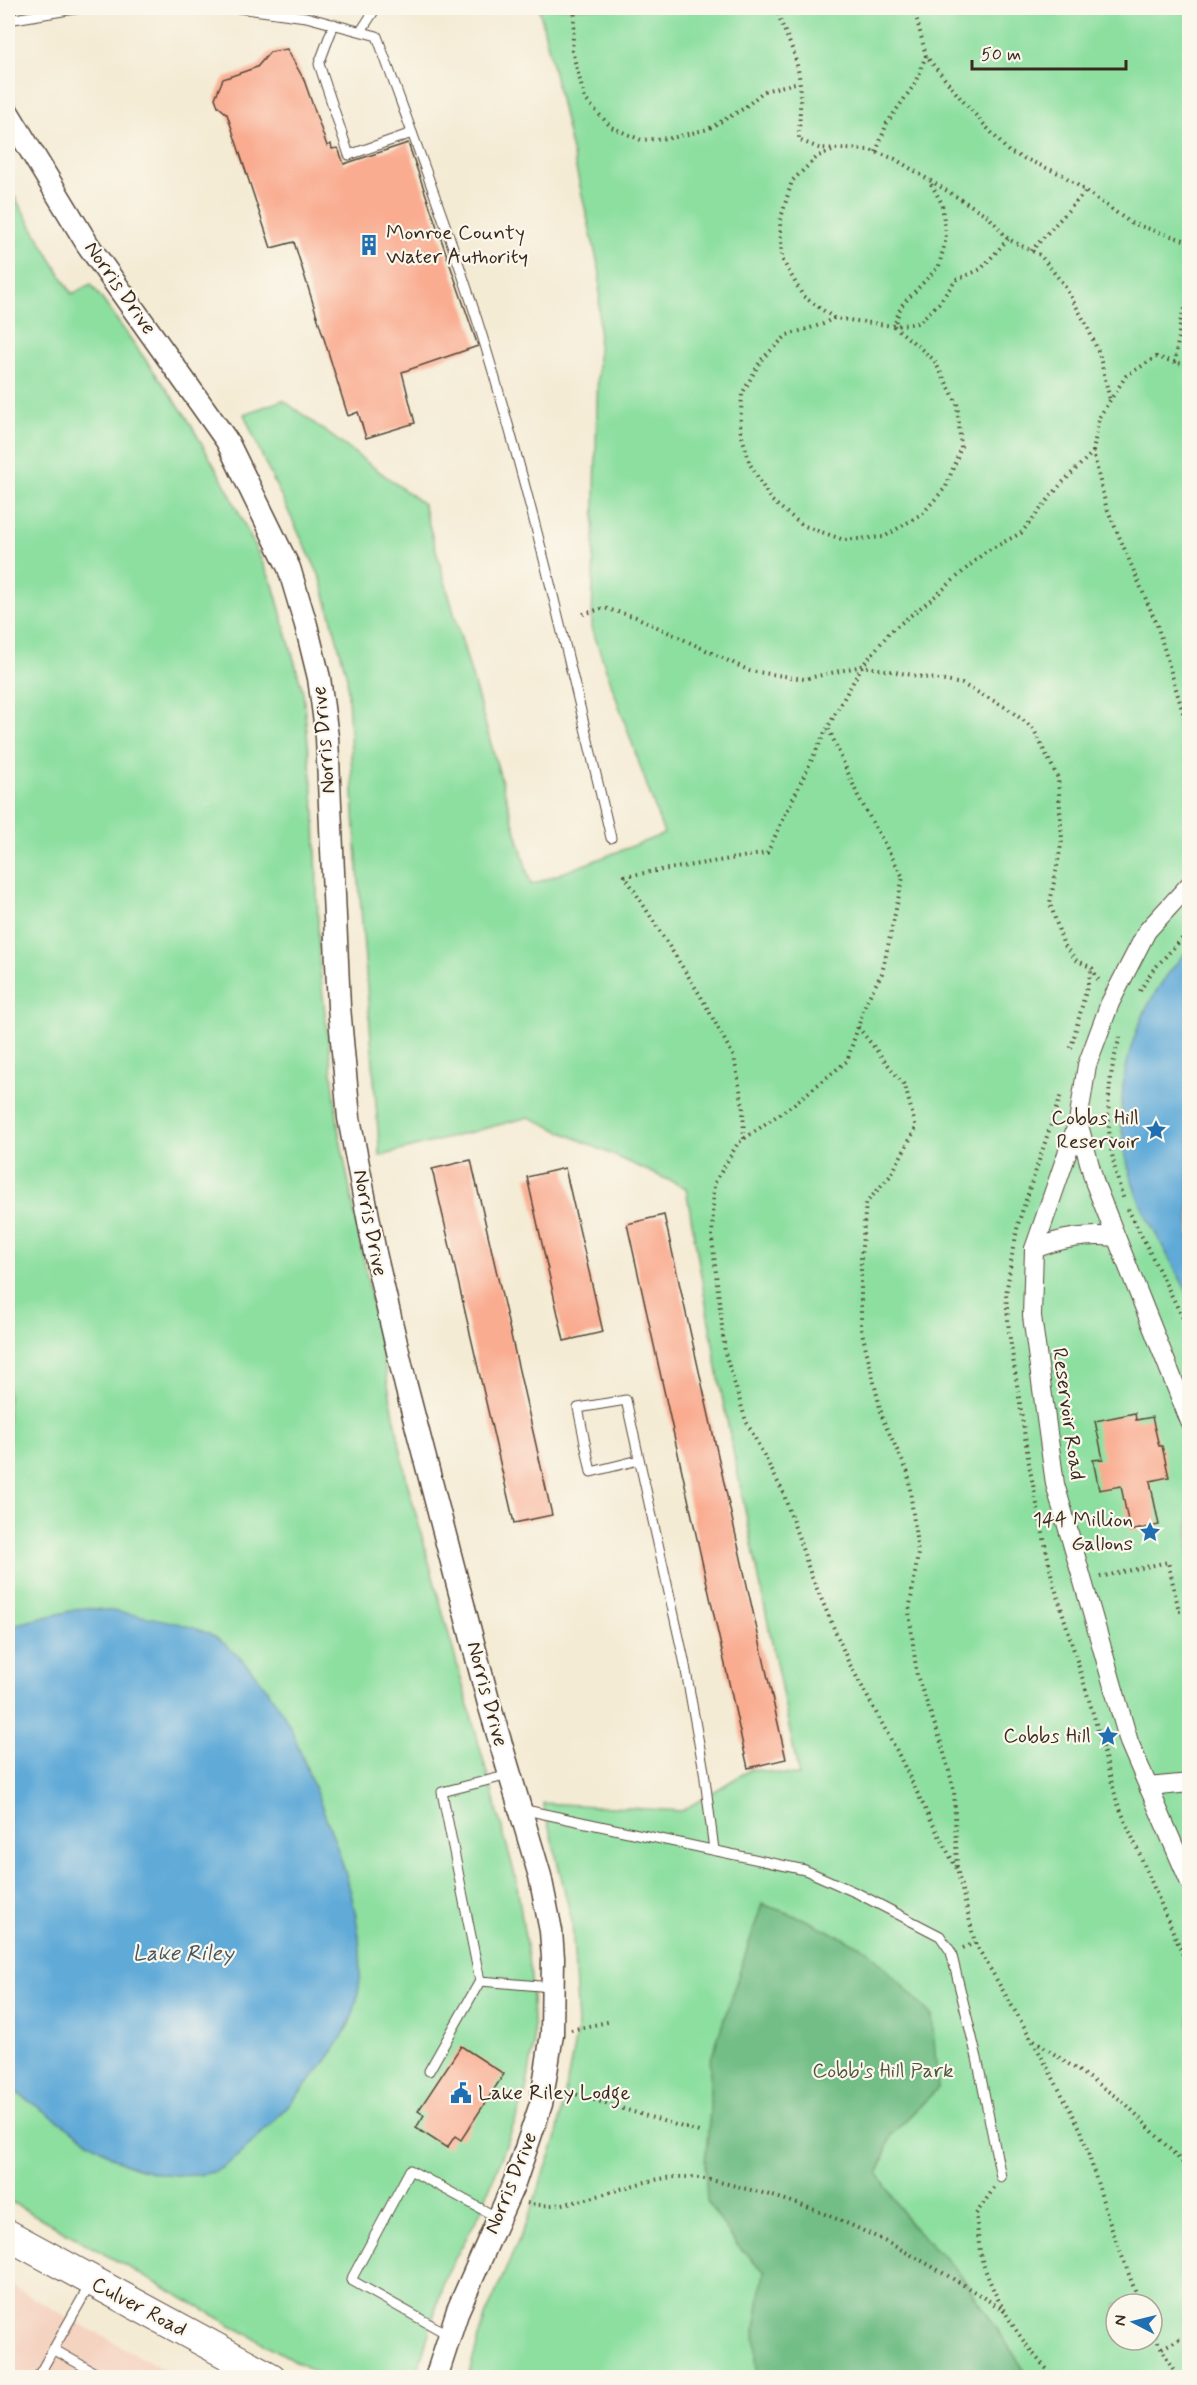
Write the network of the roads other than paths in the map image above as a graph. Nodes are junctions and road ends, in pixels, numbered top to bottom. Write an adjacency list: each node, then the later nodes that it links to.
1 (81, 8): 4 (lane)
2 (238, 8): 5 (lane)
3 (376, 8): 6 (lane)
4 (8, 20)
5 (334, 24): 6 (lane); 8 (lane)
6 (361, 32): 8 (lane)
7 (8, 113): 16 (street, Norris Drive)
8 (412, 133): 9 (lane)
9 (611, 838)
10 (1190, 884): 11 (street, Reservoir Road)
11 (1078, 1122): 12 (street, Reservoir Road); 13 (street, Reservoir Road)
12 (1115, 1237): 13 (street); 14 (street, Reservoir Road)
13 (1034, 1249): 18 (street, Reservoir Road)
14 (1190, 1422)
15 (639, 1460): 15 (lane); 20 (lane)
16 (510, 1775): 19 (street, Norris Drive); 22 (lane)
17 (1190, 1783): 18 (street)
18 (1148, 1787): 21 (street, Reservoir Road)
19 (520, 1809): 20 (lane); 23 (street, Norris Drive)
20 (714, 1850): 25 (lane)
21 (1190, 1883)
22 (480, 1981): 23 (lane); 24 (lane)
23 (554, 1987): 26 (street, Norris Drive)
24 (429, 2071)
25 (1001, 2177)
26 (498, 2218): 29 (street, Norris Drive); 29 (lane)
27 (8, 2235): 28 (main road, Culver Road)
28 (92, 2282): 30 (lane); 33 (main road, Culver Road)
29 (449, 2335): 34 (street, Norris Drive)
30 (53, 2349): 31 (lane); 32 (lane)
31 (37, 2378)
32 (104, 2378)
33 (271, 2378)
34 (436, 2378)

